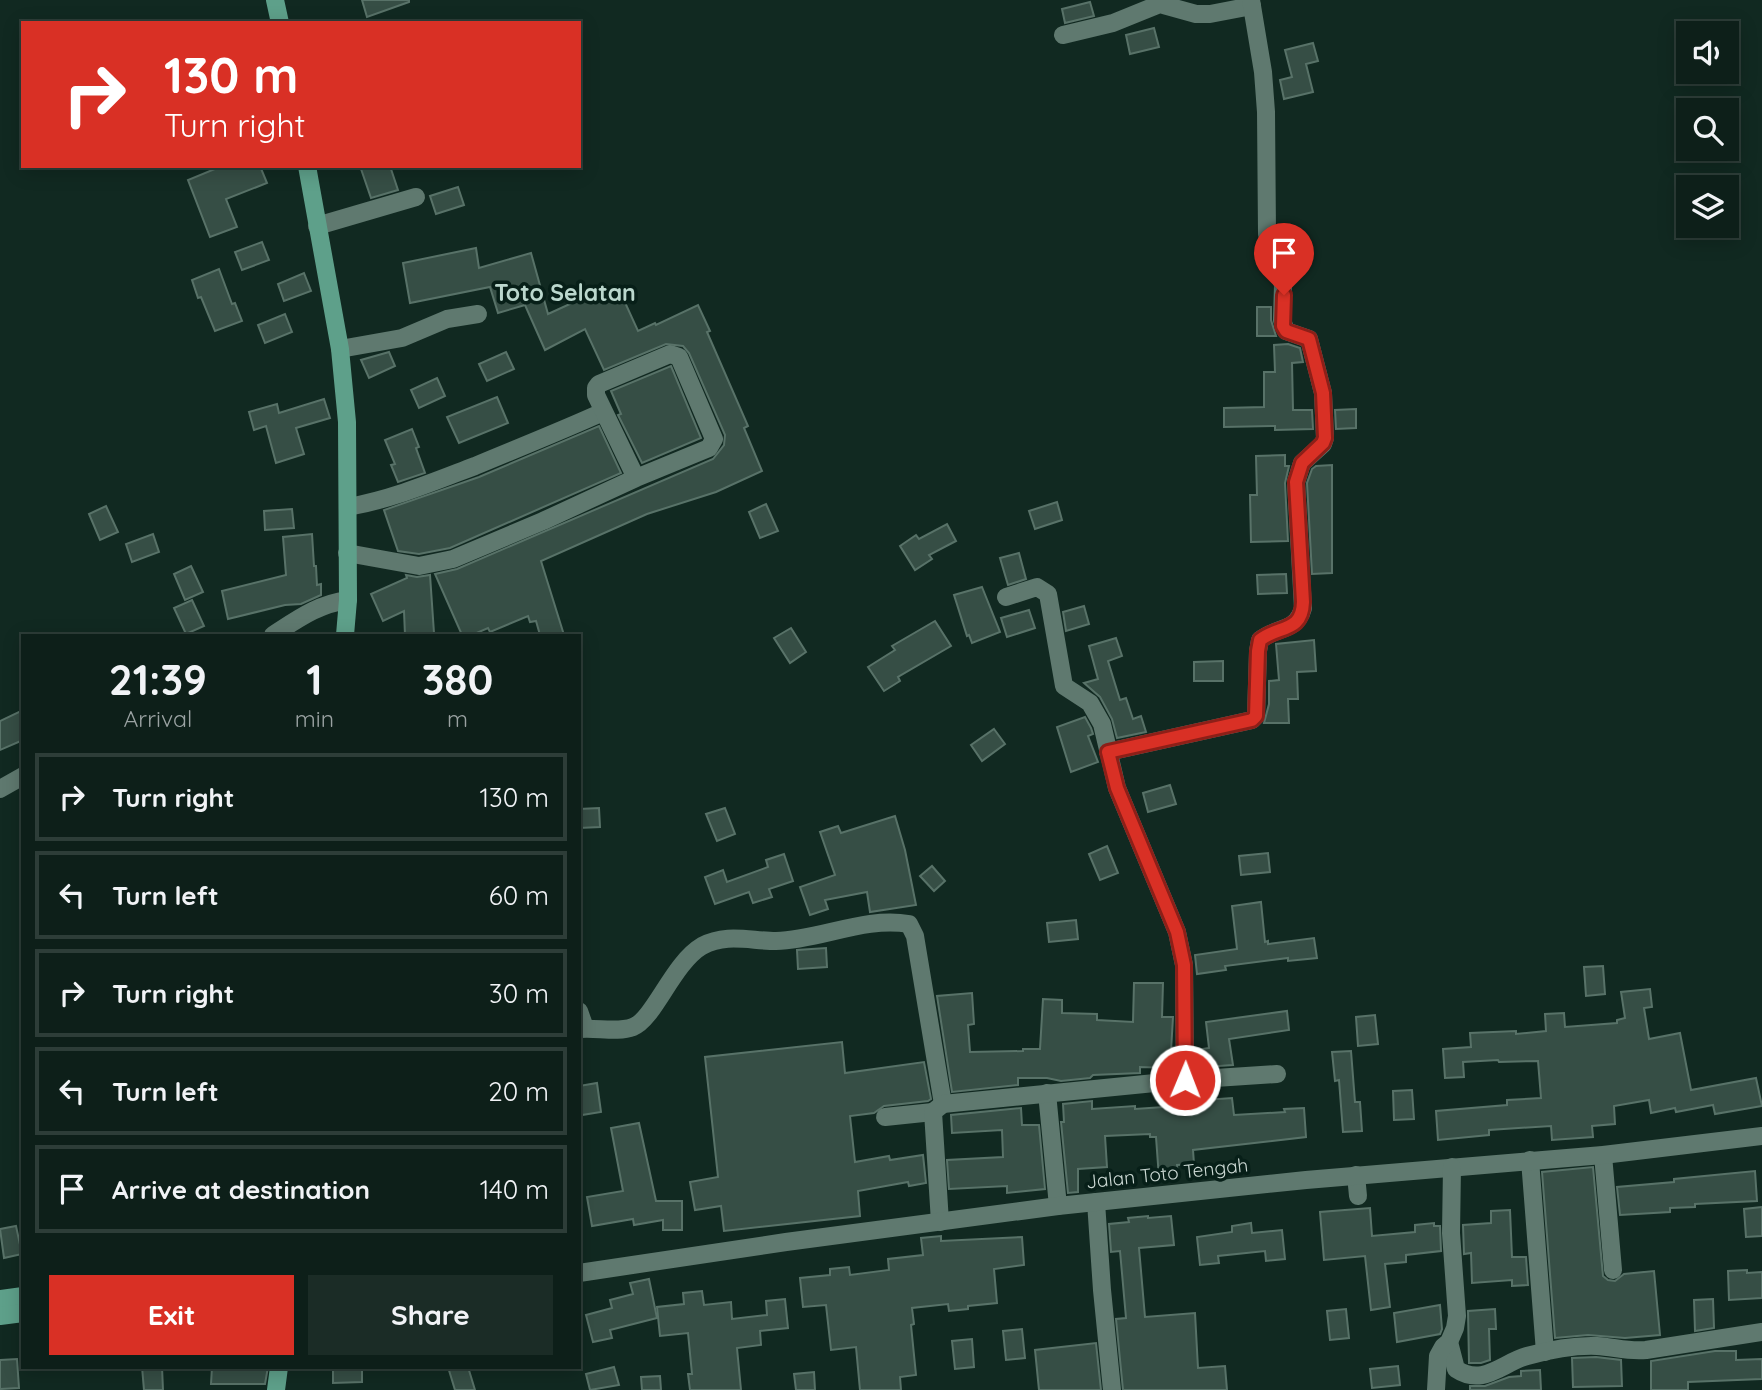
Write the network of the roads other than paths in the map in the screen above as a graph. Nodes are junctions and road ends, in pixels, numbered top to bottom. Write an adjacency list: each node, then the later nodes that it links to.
1 (275, 0): 3 (main road)
2 (1251, 3): 4 (street); 18 (street)
3 (280, 21)
4 (1063, 36)
5 (307, 168): 7 (main road)
6 (416, 197): 7 (street)
7 (317, 226): 9 (main road)
8 (478, 314): 9 (street)
9 (340, 349): 12 (main road)
10 (604, 412): 11 (street); 11 (street); 12 (street)
11 (636, 478): 13 (street)
12 (348, 507): 13 (main road)
13 (347, 553): 15 (main road)
14 (1006, 597): 18 (street)
15 (348, 600): 16 (street); 17 (main road)
16 (275, 634)
17 (345, 634)
18 (1108, 752): 23 (street)
19 (21, 777): 20 (street)
20 (0, 789)
21 (581, 1023): 25 (street)
22 (1277, 1074): 23 (street)
23 (1185, 1080): 24 (street)
24 (1047, 1093): 25 (street); 34 (street)
25 (938, 1108): 26 (street); 35 (street)
26 (885, 1117)
27 (1762, 1136): 28 (street, Jalan Toto Tengah)
28 (1603, 1155): 29 (street, Jalan Toto Tengah); 36 (street)
29 (1530, 1160): 30 (street, Jalan Toto Tengah); 43 (street)
30 (1452, 1167): 31 (street, Jalan Toto Tengah); 42 (street)
31 (1356, 1175): 32 (street); 33 (street, Jalan Toto Tengah)
32 (1359, 1196)
33 (1096, 1202): 34 (street, Jalan Toto Tengah); 46 (street)
34 (1058, 1206): 35 (street, Jalan Toto Tengah)
35 (940, 1222): 37 (street, Jalan Toto Tengah)
36 (1614, 1270)
37 (581, 1273)
38 (0, 1299): 39 (main road)
39 (21, 1305): 40 (main road)
40 (0, 1316)
41 (1762, 1332): 43 (street)
42 (1449, 1342): 43 (street); 47 (street)
43 (1545, 1352)
44 (279, 1369): 45 (main road)
45 (276, 1390)
46 (1112, 1390)
47 (1436, 1390)

